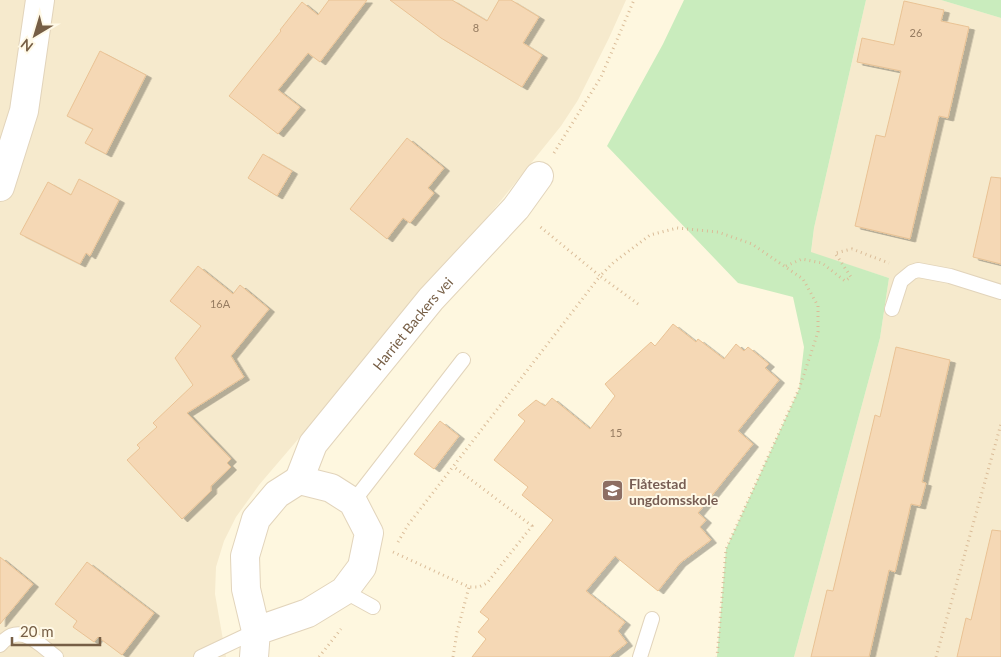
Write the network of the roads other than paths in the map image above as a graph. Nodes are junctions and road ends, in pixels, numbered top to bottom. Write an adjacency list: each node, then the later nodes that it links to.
1 (40, 0): 3 (street)
2 (539, 176): 7 (street, Harriet Backers vei)
3 (0, 188)
4 (1001, 292): 5 (lane)
5 (892, 309)
6 (463, 360): 8 (lane)
7 (299, 480): 8 (street); 10 (street)
8 (353, 502): 10 (street)
9 (652, 619): 14 (lane)
10 (255, 644): 13 (lane)
11 (0, 645): 12 (lane)
12 (56, 657)
13 (201, 657)
14 (640, 657)

